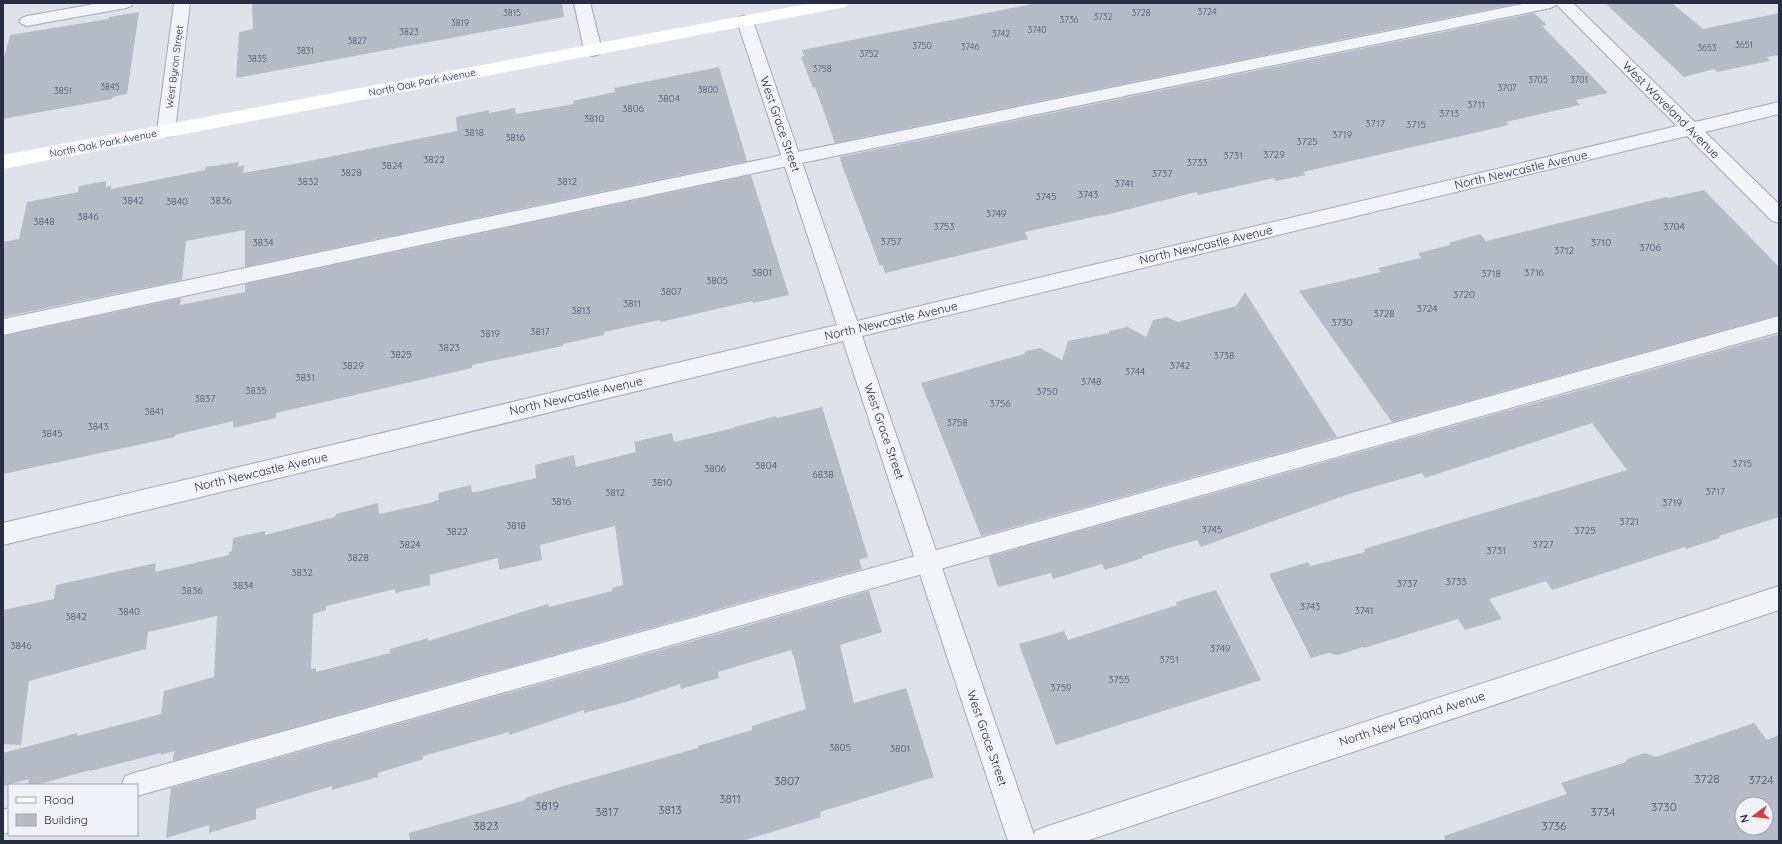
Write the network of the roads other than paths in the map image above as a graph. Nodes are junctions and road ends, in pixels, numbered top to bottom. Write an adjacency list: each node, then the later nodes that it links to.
1 (126, 3): 7 (lane)
2 (182, 3): 12 (street, West Byron Street)
3 (582, 3): 9 (street)
4 (840, 3): 8 (street, North Oak Park Avenue)
5 (1550, 3): 13 (lane)
6 (1563, 3): 11 (street, West Waveland Avenue)
7 (27, 21)
8 (745, 21): 9 (street, North Oak Park Avenue); 13 (street, West Grace Street)
9 (593, 50): 12 (street, North Oak Park Avenue)
10 (1779, 108): 11 (street, North Newcastle Avenue)
11 (1691, 129): 15 (street, West Waveland Avenue); 18 (street, North Newcastle Avenue)
12 (166, 131): 14 (street, North Oak Park Avenue)
13 (792, 159): 17 (lane); 18 (street, West Grace Street)
14 (3, 162)
15 (1779, 216)
16 (1779, 324): 20 (lane)
17 (3, 327)
18 (850, 331): 19 (street, North Newcastle Avenue); 20 (street, West Grace Street)
19 (3, 534)
20 (928, 563): 22 (lane); 23 (street, West Grace Street)
21 (1779, 598): 24 (street, North New England Avenue)
22 (138, 784)
23 (1022, 841)
24 (1046, 841)

